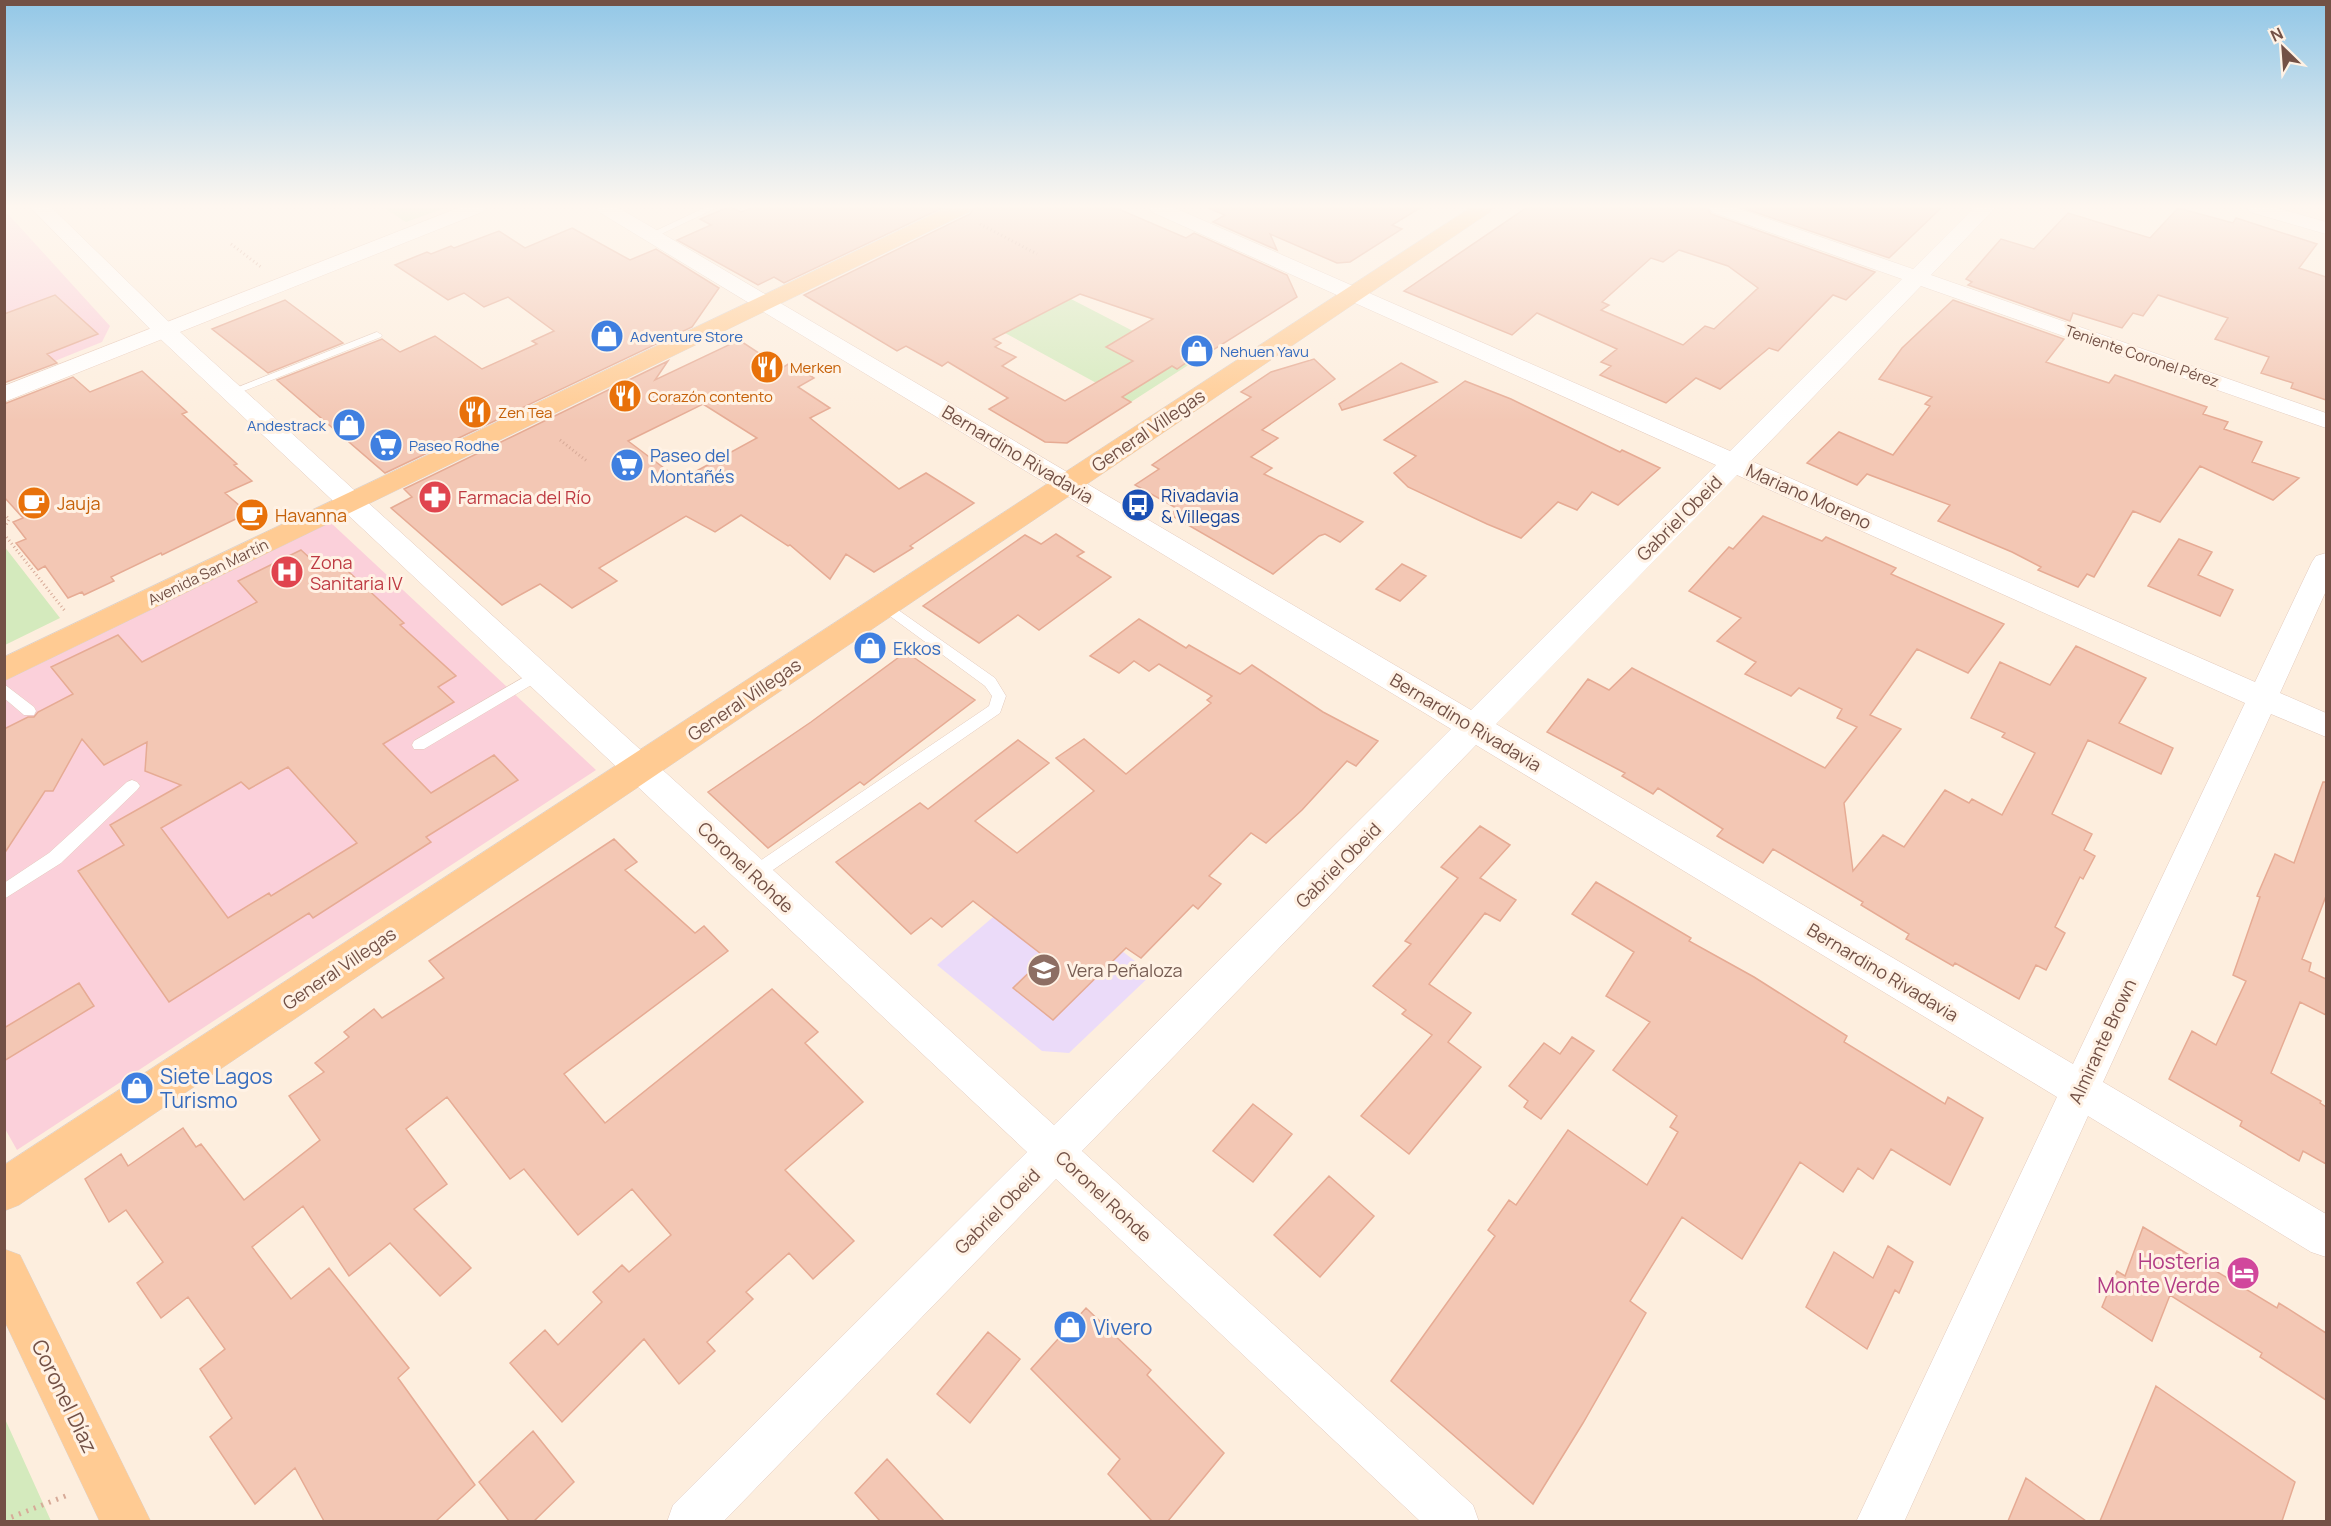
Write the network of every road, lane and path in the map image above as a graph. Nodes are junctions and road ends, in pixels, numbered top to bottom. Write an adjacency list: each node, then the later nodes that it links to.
1 (113, 279): 13 (street, Coronel Rohde)
2 (277, 279): 10 (path)
3 (295, 279): 10 (main road)
4 (725, 279): 12 (street, Bernardino Rivadavia)
5 (814, 279): 12 (main road, Avenida San Martín)
6 (1320, 279): 11 (street, Mariano Moreno)
7 (1375, 279): 11 (main road, General Villegas)
8 (1914, 279): 20 (street, Gabriel Obeid)
9 (1922, 279): 17 (street, Teniente Coronel Pérez)
10 (283, 284): 13 (main road)
11 (1353, 294): 20 (street, Mariano Moreno); 21 (main road, General Villegas)
12 (765, 303): 21 (street, Bernardino Rivadavia); 22 (main road, Avenida San Martín)
13 (165, 331): 15 (street, Coronel Rohde); 16 (main road)
14 (377, 335): 15 (lane)
15 (232, 392): 22 (street, Coronel Rohde)
16 (4, 395)
17 (2326, 421)
18 (560, 440): 19 (path)
19 (588, 462)
20 (1734, 462): 31 (street, Mariano Moreno); 34 (street, Gabriel Obeid)
21 (1067, 484): 26 (main road, General Villegas); 34 (street, Bernardino Rivadavia)
22 (352, 502): 27 (main road, Avenida San Martín); 29 (street, Coronel Rohde)
23 (4, 514): 24 (path)
24 (4, 532): 27 (path)
25 (2326, 562): 31 (street, Almirante Brown)
26 (884, 605): 36 (main road, General Villegas); 38 (lane)
27 (82, 634): 28 (main road, Avenida San Martín)
28 (4, 670)
29 (538, 674): 35 (lane); 36 (street, Coronel Rohde)
30 (4, 689): 32 (lane)
31 (2263, 698): 33 (street, Mariano Moreno); 40 (street, Almirante Brown)
32 (29, 711)
33 (2326, 726)
34 (1473, 727): 40 (street, Bernardino Rivadavia); 41 (street, Gabriel Obeid)
35 (419, 745)
36 (639, 768): 38 (street, Coronel Rohde); 42 (main road, General Villegas)
37 (132, 786): 39 (lane)
38 (754, 874): 41 (street, Coronel Rohde)
39 (4, 892)
40 (2080, 1090): 43 (street, Bernardino Rivadavia); 50 (street, Almirante Brown)
41 (1055, 1152): 48 (street, Gabriel Obeid); 49 (street, Coronel Rohde)
42 (4, 1190)
43 (2326, 1237)
44 (4, 1271): 45 (main road, Coronel Díaz)
45 (106, 1480): 46 (path); 47 (main road, Coronel Díaz)
46 (4, 1520)
47 (126, 1521)
48 (690, 1521)
49 (1456, 1521)
50 (1879, 1521)

